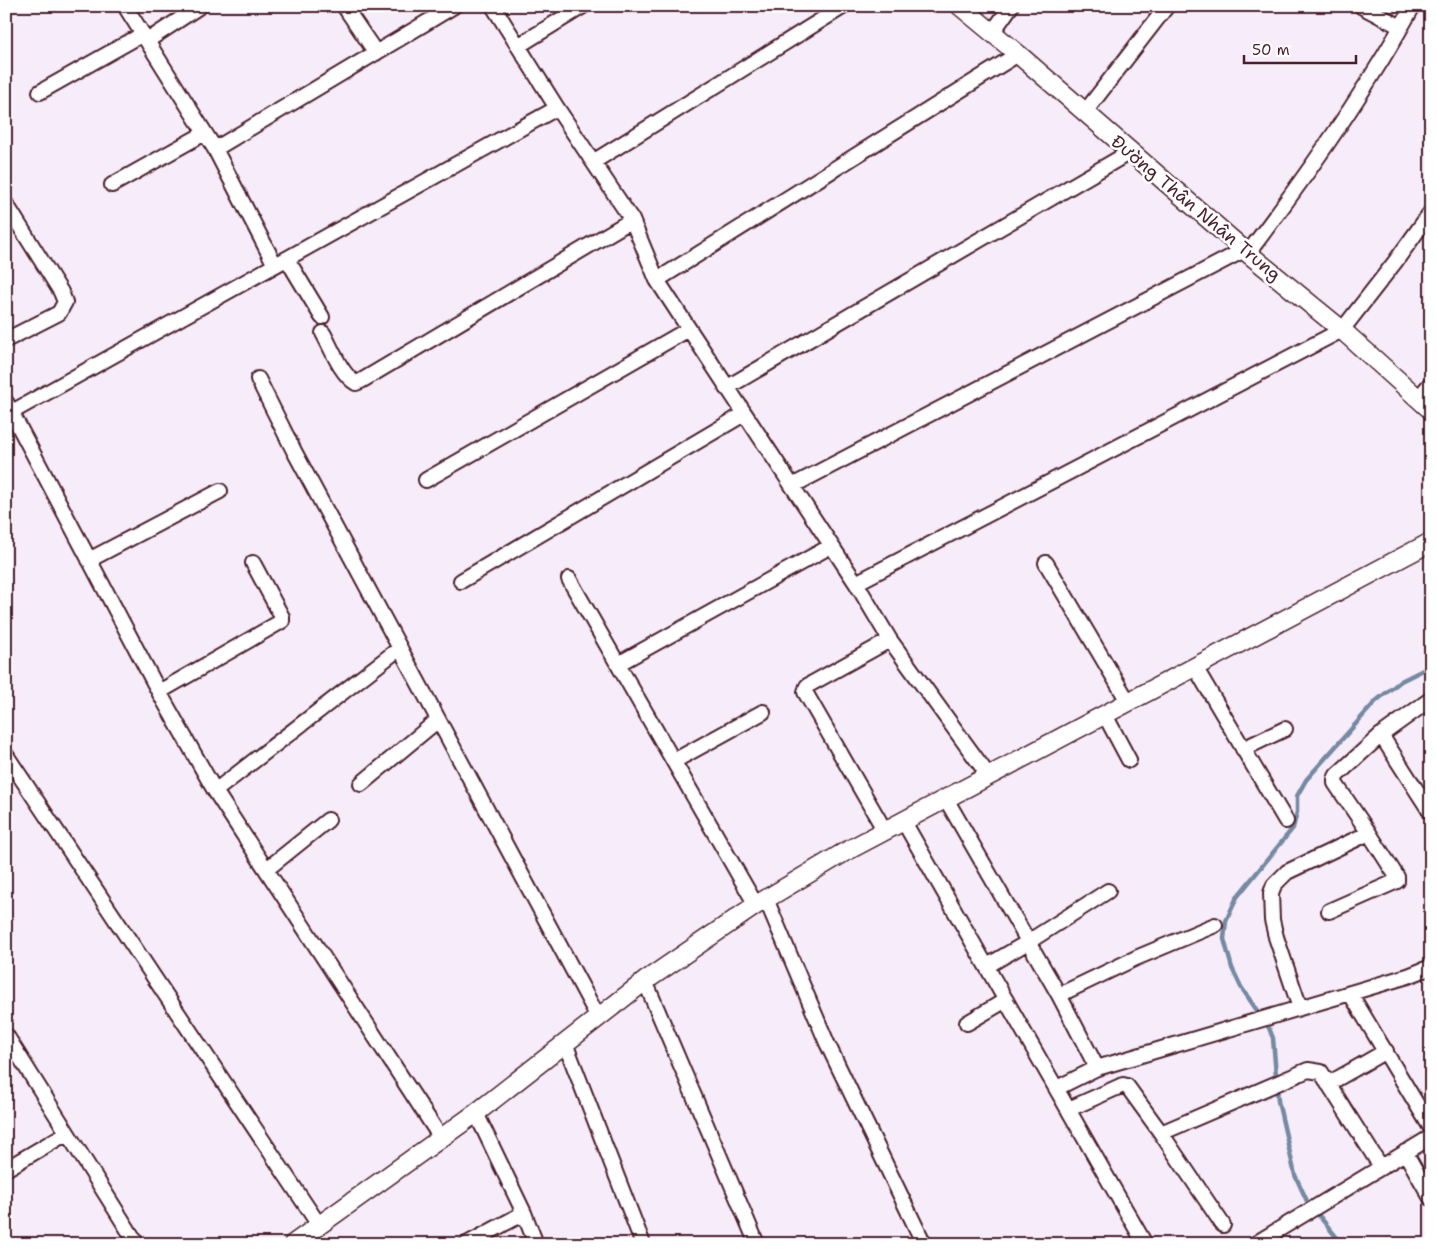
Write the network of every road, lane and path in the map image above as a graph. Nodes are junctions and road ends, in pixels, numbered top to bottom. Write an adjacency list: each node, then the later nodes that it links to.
1 (125, 6): 15 (street)
2 (200, 6): 15 (street)
3 (344, 6): 17 (street)
4 (493, 6): 16 (street)
5 (583, 6): 16 (street)
6 (844, 6): 25 (street)
7 (960, 6): 14 (street, Đường Thân Nhân Trung)
8 (1011, 6): 14 (street)
9 (1167, 6): 21 (street)
10 (1361, 6): 13 (street)
11 (1413, 6): 13 (street)
12 (448, 8): 17 (street)
13 (1401, 27): 30 (street)
14 (992, 33): 18 (street, Đường Thân Nhân Trung)
15 (145, 38): 19 (street); 22 (street)
16 (518, 46): 20 (street)
17 (376, 53): 23 (street)
18 (1018, 54): 21 (street, Đường Thân Nhân Trung); 32 (street)
19 (40, 92)
20 (557, 108): 25 (street); 31 (street)
21 (1085, 112): 24 (street, Đường Thân Nhân Trung)
22 (205, 133): 23 (street); 26 (street)
23 (215, 149): 31 (street)
24 (1130, 152): 30 (street, Đường Thân Nhân Trung); 40 (street)
25 (593, 162): 29 (street)
26 (112, 185)
27 (6, 204): 37 (street)
28 (1431, 212): 35 (street)
29 (632, 220): 32 (street); 36 (street)
30 (1246, 251): 35 (street, Đường Thân Nhân Trung); 45 (street)
31 (281, 262): 33 (street); 42 (street)
32 (657, 280): 34 (street)
33 (322, 317)
34 (689, 329): 40 (street); 44 (street)
35 (1342, 330): 41 (street, Đường Thân Nhân Trung); 54 (street)
36 (323, 333)
37 (6, 340)
38 (258, 379): 56 (street)
39 (1431, 383): 41 (street)
40 (726, 388): 43 (street)
41 (1424, 405)
42 (9, 407): 49 (street)
43 (744, 414): 45 (street); 53 (street)
44 (426, 480)
45 (792, 486): 48 (street)
46 (220, 491): 49 (street)
47 (1431, 542): 58 (street)
48 (831, 546): 54 (street); 57 (street)
49 (89, 560): 59 (street)
50 (253, 563): 59 (street)
51 (1046, 563): 61 (street)
52 (569, 579): 57 (street)
53 (461, 581)
54 (856, 584): 55 (street)
55 (890, 640): 71 (street); 79 (street)
56 (400, 648): 64 (street); 73 (street)
57 (618, 664): 70 (street)
58 (1195, 667): 61 (street); 67 (street)
59 (159, 692): 73 (street)
60 (1431, 699): 66 (street)
61 (1129, 702): 63 (street)
62 (763, 712): 70 (street)
63 (1105, 715): 69 (street); 71 (street)
64 (438, 720): 72 (street); 94 (street)
65 (1285, 729): 67 (street)
66 (1381, 735): 75 (street); 80 (street)
67 (1243, 749): 77 (street)
68 (6, 755): 114 (street)
69 (1128, 760)
70 (674, 761): 83 (street)
71 (988, 775): 74 (street)
72 (361, 784)
73 (215, 791): 81 (street)
74 (946, 799): 78 (street); 86 (street)
75 (1431, 813)
76 (328, 820): 81 (street)
77 (1286, 821)
78 (904, 822): 79 (street); 87 (street)
79 (885, 831): 83 (street)
80 (1369, 833): 84 (street); 93 (street)
81 (267, 869): 108 (street)
82 (1108, 891): 86 (street)
83 (761, 902): 89 (street); 122 (street)
84 (1329, 911)
85 (1215, 925): 91 (street)
86 (1028, 942): 87 (street); 91 (street)
87 (987, 966): 92 (street)
88 (1431, 967): 90 (street)
89 (645, 981): 94 (street); 121 (street)
90 (1350, 994): 93 (street); 98 (street)
91 (1059, 995): 99 (street)
92 (1006, 1000): 95 (street); 101 (street)
93 (1300, 1008): 99 (street)
94 (598, 1017): 97 (street)
95 (967, 1023)
96 (6, 1035): 105 (street)
97 (565, 1043): 103 (street); 120 (street)
98 (1386, 1052): 100 (street); 104 (street)
99 (1097, 1068): 101 (street)
100 (1328, 1084): 106 (street); 110 (street)
101 (1057, 1088): 102 (street)
102 (1069, 1109): 106 (street); 123 (street)
103 (476, 1113): 108 (street); 113 (street)
104 (1431, 1128)
105 (68, 1133): 111 (street); 117 (street)
106 (1161, 1133): 115 (street)
107 (1431, 1137): 109 (street)
108 (441, 1138): 114 (street)
109 (1405, 1152): 110 (street); 112 (street)
110 (1381, 1167): 124 (street)
111 (6, 1169)
112 (1431, 1198)
113 (524, 1213): 118 (street); 119 (street)
114 (319, 1225): 116 (street)
115 (1223, 1225)
116 (300, 1242)
117 (137, 1244)
118 (467, 1244)
119 (536, 1244)
120 (643, 1244)
121 (757, 1244)
122 (924, 1244)
123 (1145, 1244)
124 (1255, 1244)

